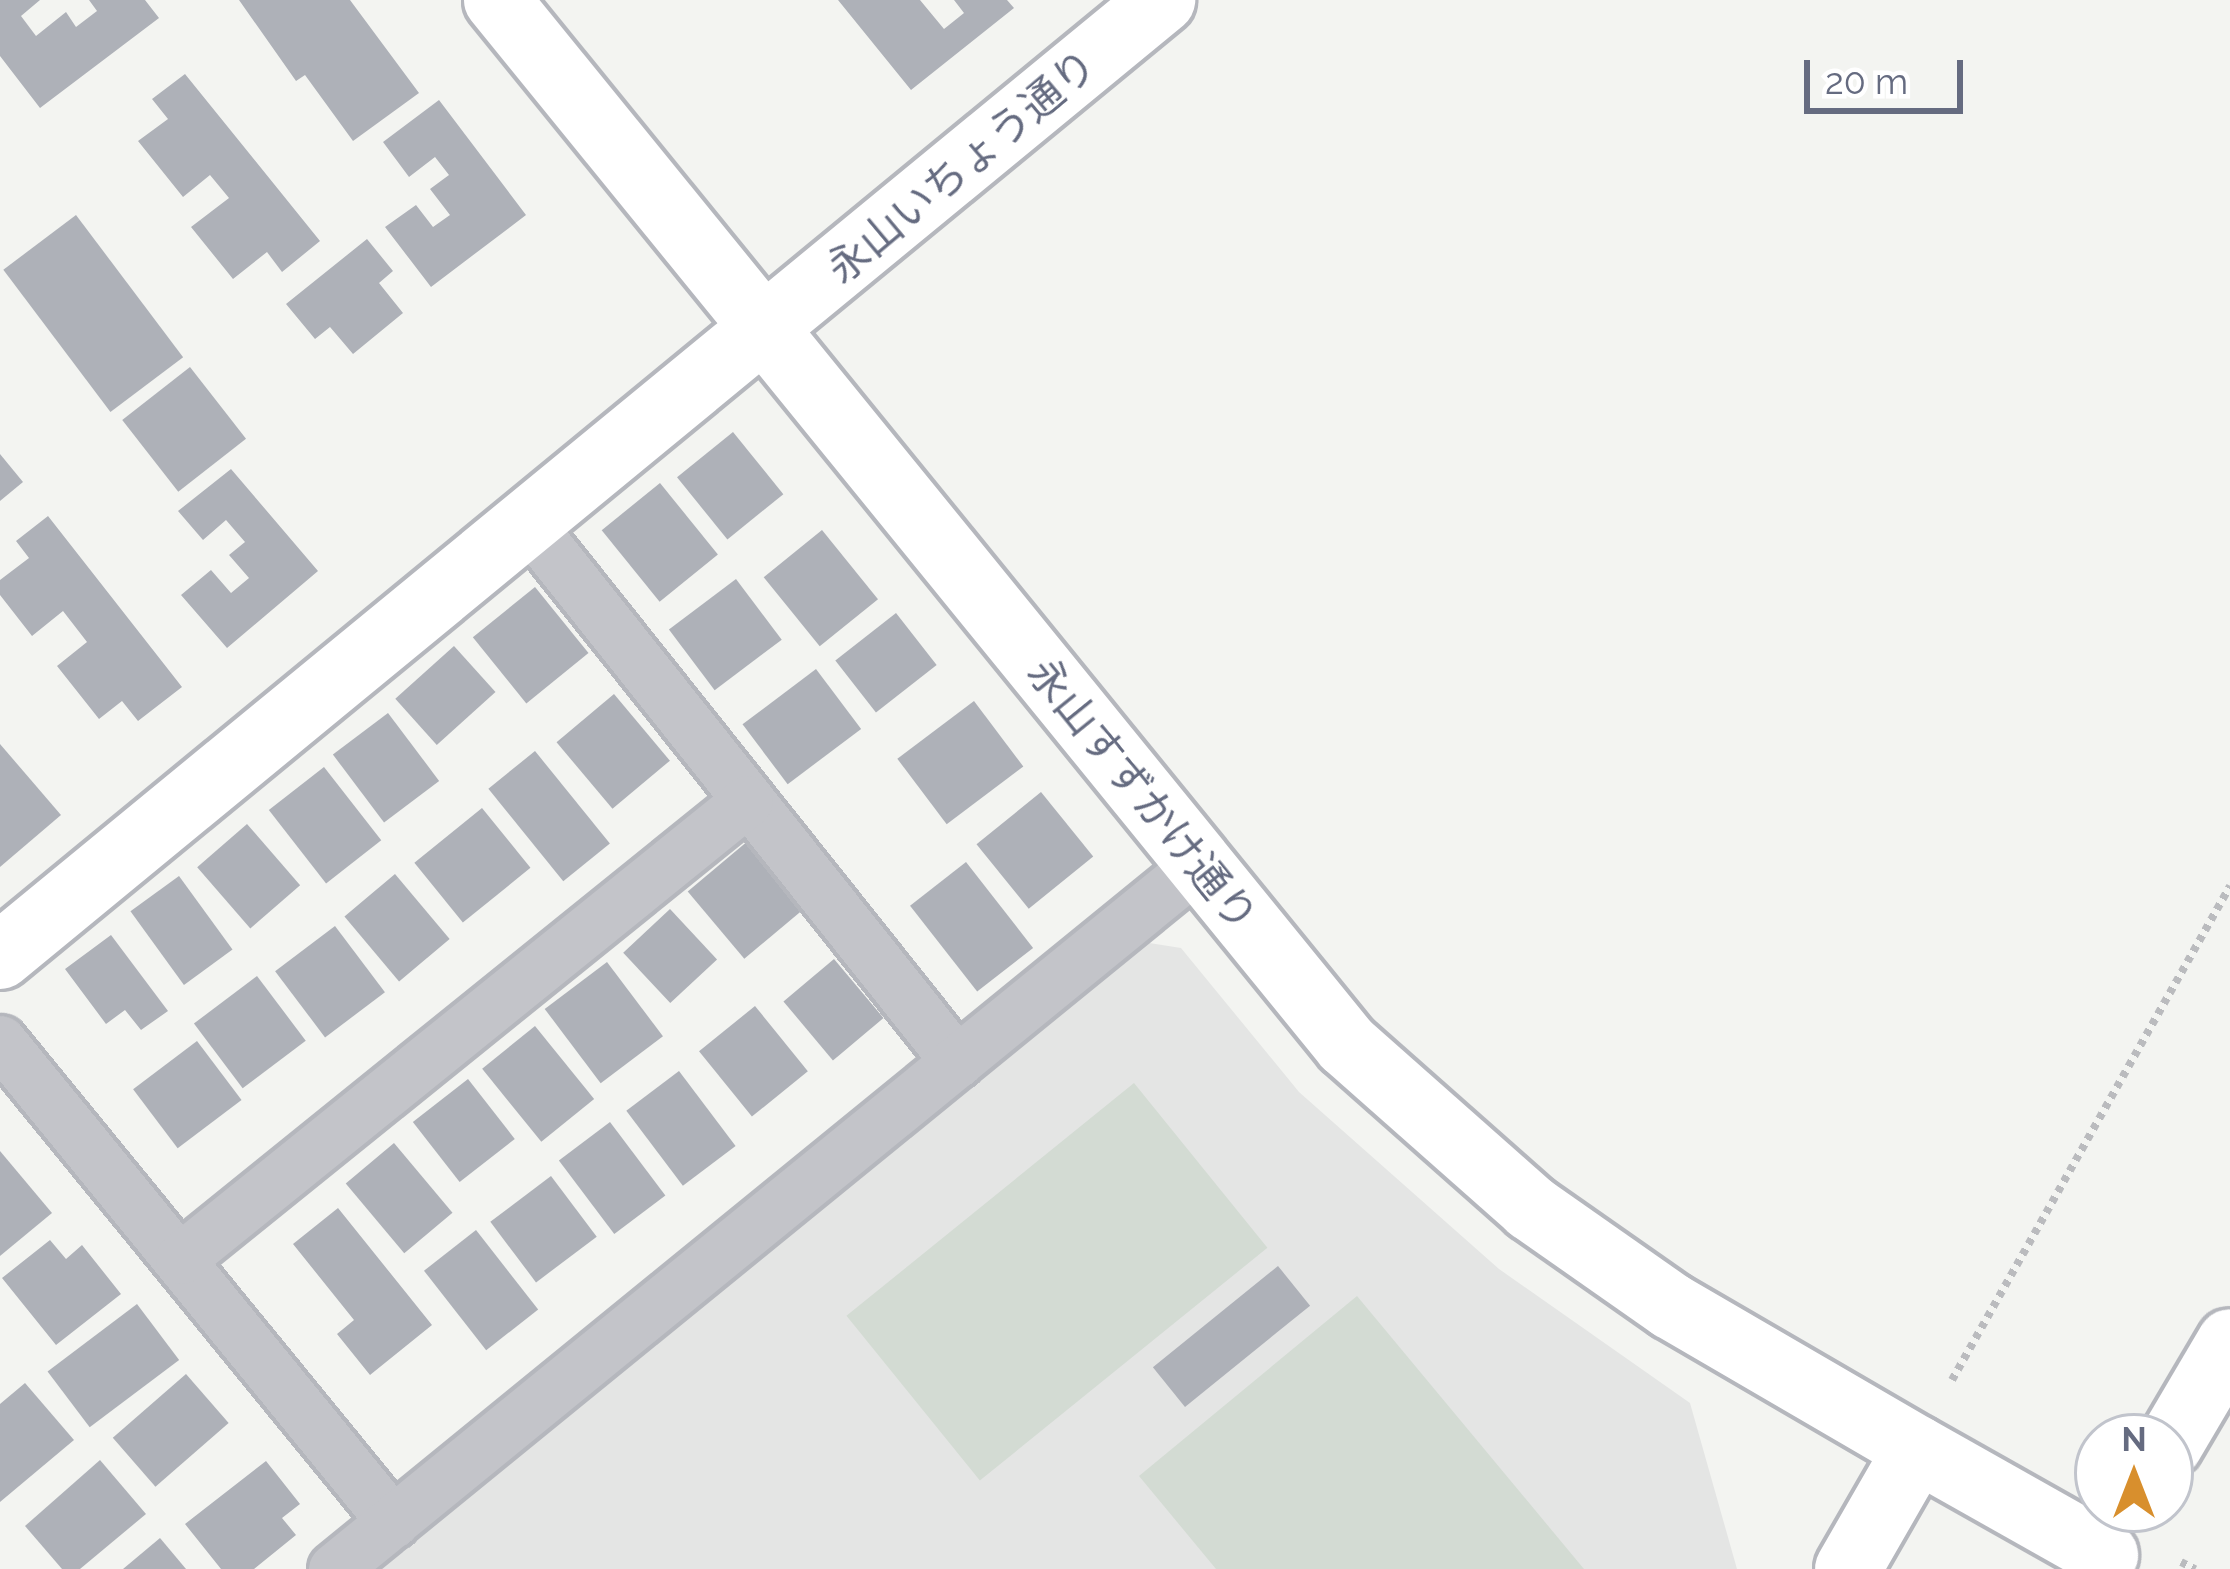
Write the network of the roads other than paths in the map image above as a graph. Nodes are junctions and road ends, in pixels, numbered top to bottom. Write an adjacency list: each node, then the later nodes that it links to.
1 (497, 0): 3 (street, 永山すずかけ通り)
2 (1162, 0): 3 (street, 永山いちょう通り)
3 (762, 334): 4 (street, 永山いちょう通り); 6 (street, 永山すずかけ通り)
4 (527, 522): 5 (street); 7 (street, 永山いちょう通り)
5 (747, 801): 9 (street); 10 (street)
6 (1199, 863): 9 (street); 13 (street, 永山すずかけ通り)
7 (0, 956)
8 (0, 1041): 10 (street)
9 (957, 1062): 14 (street)
10 (181, 1258): 14 (street)
11 (2230, 1342): 12 (street)
12 (2188, 1413)
13 (1917, 1449): 15 (street, 永山すずかけ通り); 17 (street)
14 (394, 1522): 16 (street)
15 (2108, 1551)
16 (334, 1569)
17 (1849, 1569)

